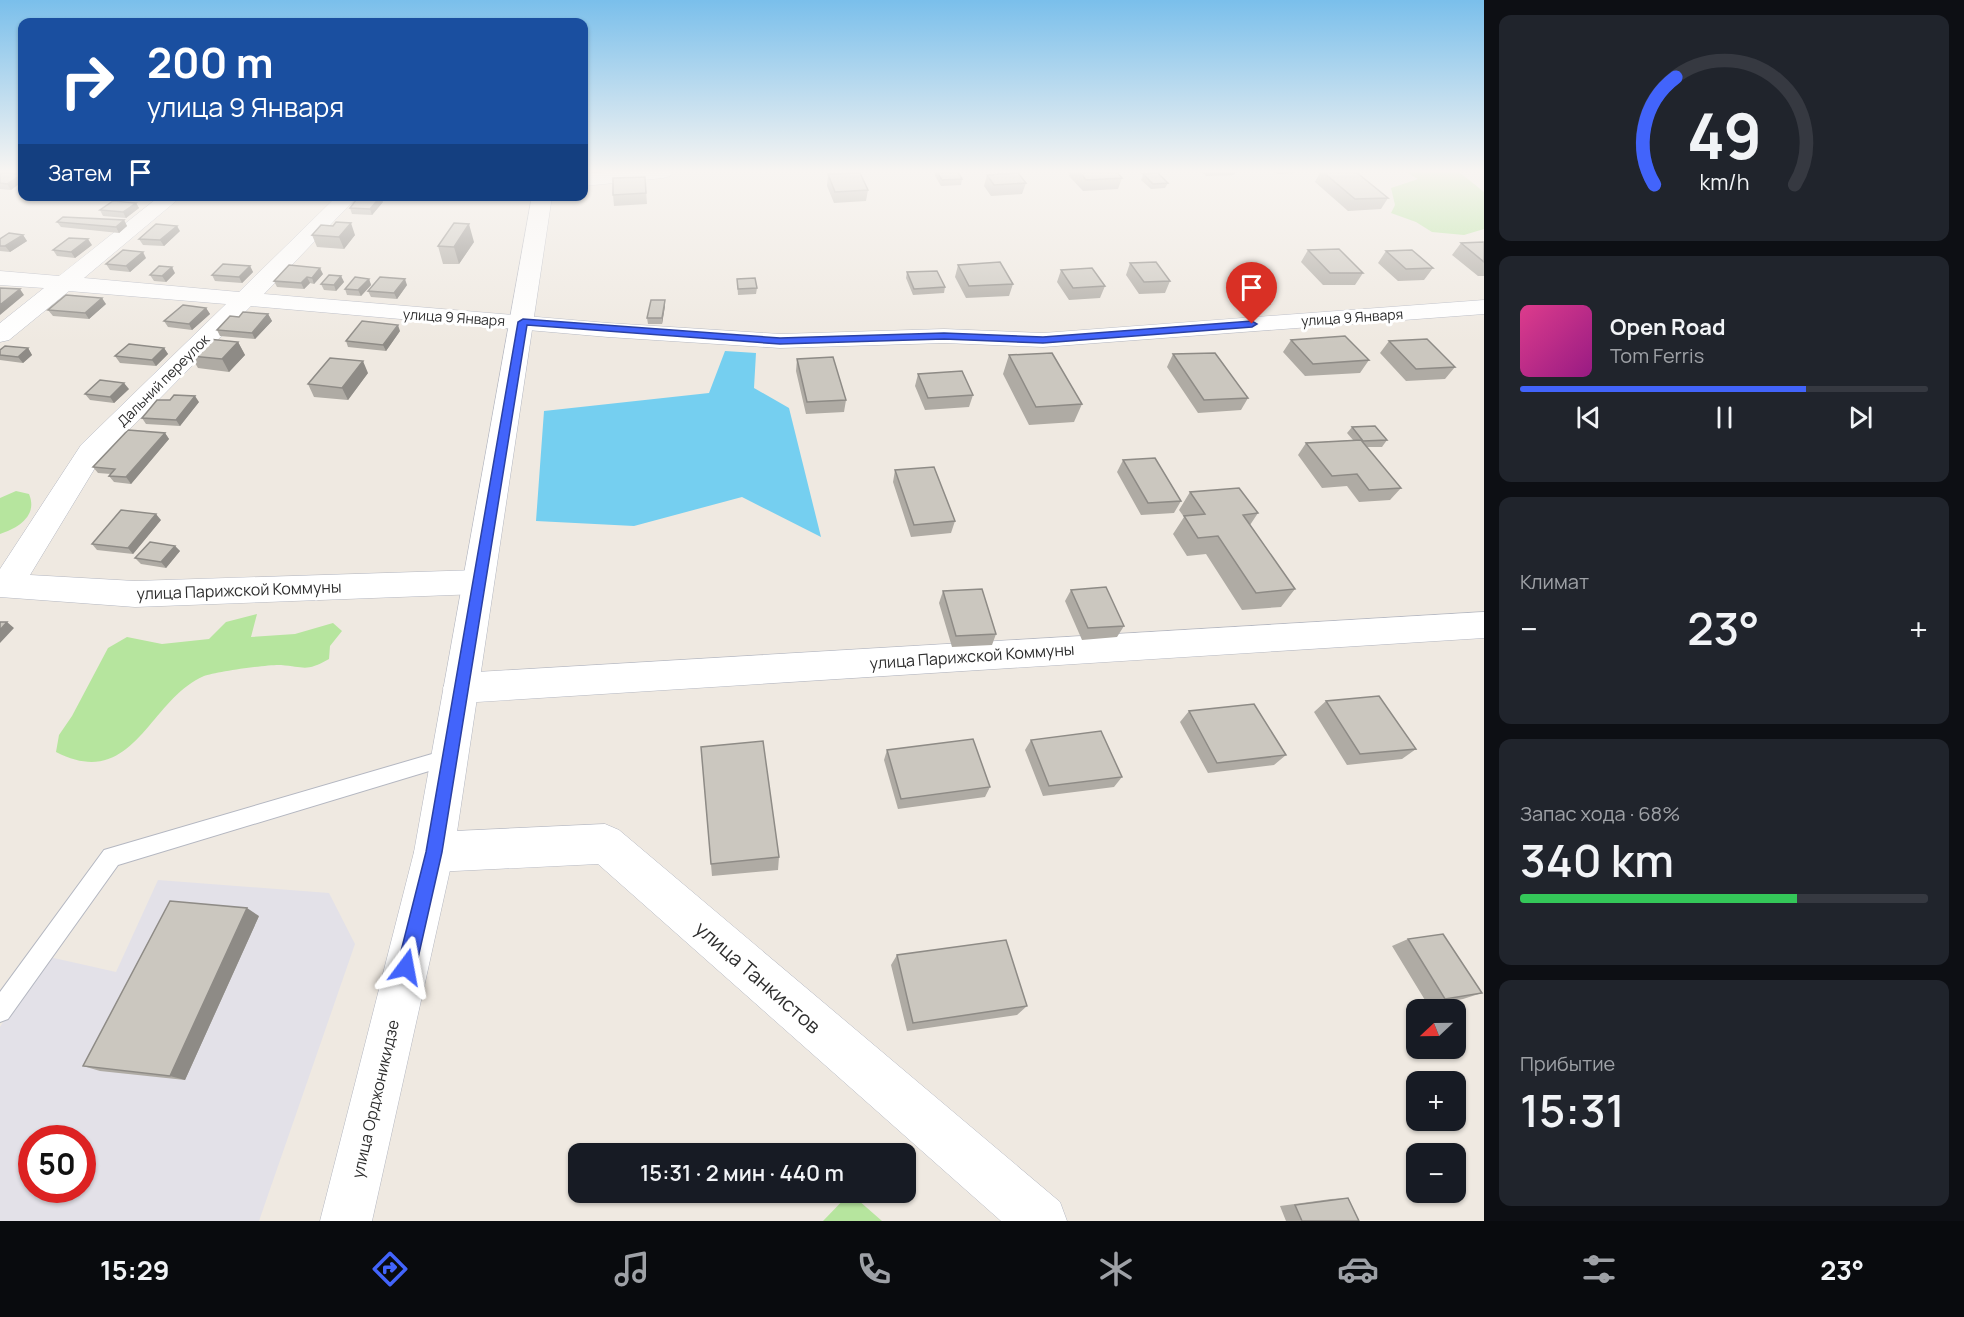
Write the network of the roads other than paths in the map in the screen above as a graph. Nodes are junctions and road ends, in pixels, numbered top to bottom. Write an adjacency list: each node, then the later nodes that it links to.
1 (132, 229): 5 (street)
2 (315, 229): 6 (street, Дальний переулок)
3 (537, 229): 8 (street, улица Орджоникидзе)
4 (0, 278): 5 (street, улица 9 Января)
5 (64, 284): 6 (street, улица 9 Января); 9 (street)
6 (243, 300): 8 (street, улица 9 Января); 11 (street, Дальний переулок)
7 (1484, 307): 8 (street, улица 9 Января)
8 (523, 322): 10 (street, улица Орджоникидзе)
9 (0, 335)
10 (478, 582): 11 (street, улица Парижской Коммуны); 13 (street, улица Орджоникидзе)
11 (3, 586)
12 (1484, 625): 13 (street, улица Парижской Коммуны)
13 (461, 688): 14 (street, улица Орджоникидзе)
14 (449, 757): 15 (street, улица Орджоникидзе); 16 (lane)
15 (434, 852): 17 (street, улица Орджоникидзе); 18 (street, улица Танкистов)
16 (0, 1011)
17 (346, 1221)
18 (1041, 1221)

